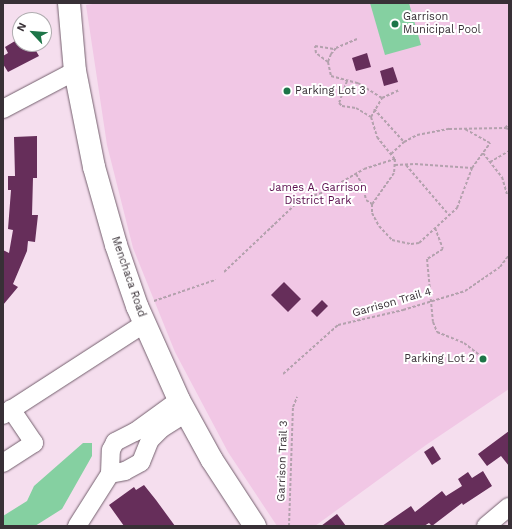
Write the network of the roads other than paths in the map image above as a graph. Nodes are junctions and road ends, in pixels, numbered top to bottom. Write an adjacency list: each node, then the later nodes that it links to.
1 (69, 3): 2 (main road, Menchaca Road)
2 (75, 71): 3 (street); 4 (main road, Menchaca Road)
3 (3, 109)
4 (144, 323): 5 (main road, Menchaca Road); 6 (street)
5 (183, 407): 8 (street); 8 (street); 11 (main road, Menchaca Road)
6 (7, 412): 7 (street)
7 (3, 463)
8 (110, 474): 10 (street)
9 (509, 507): 12 (street)
10 (83, 524)
11 (255, 526)
12 (486, 526)

